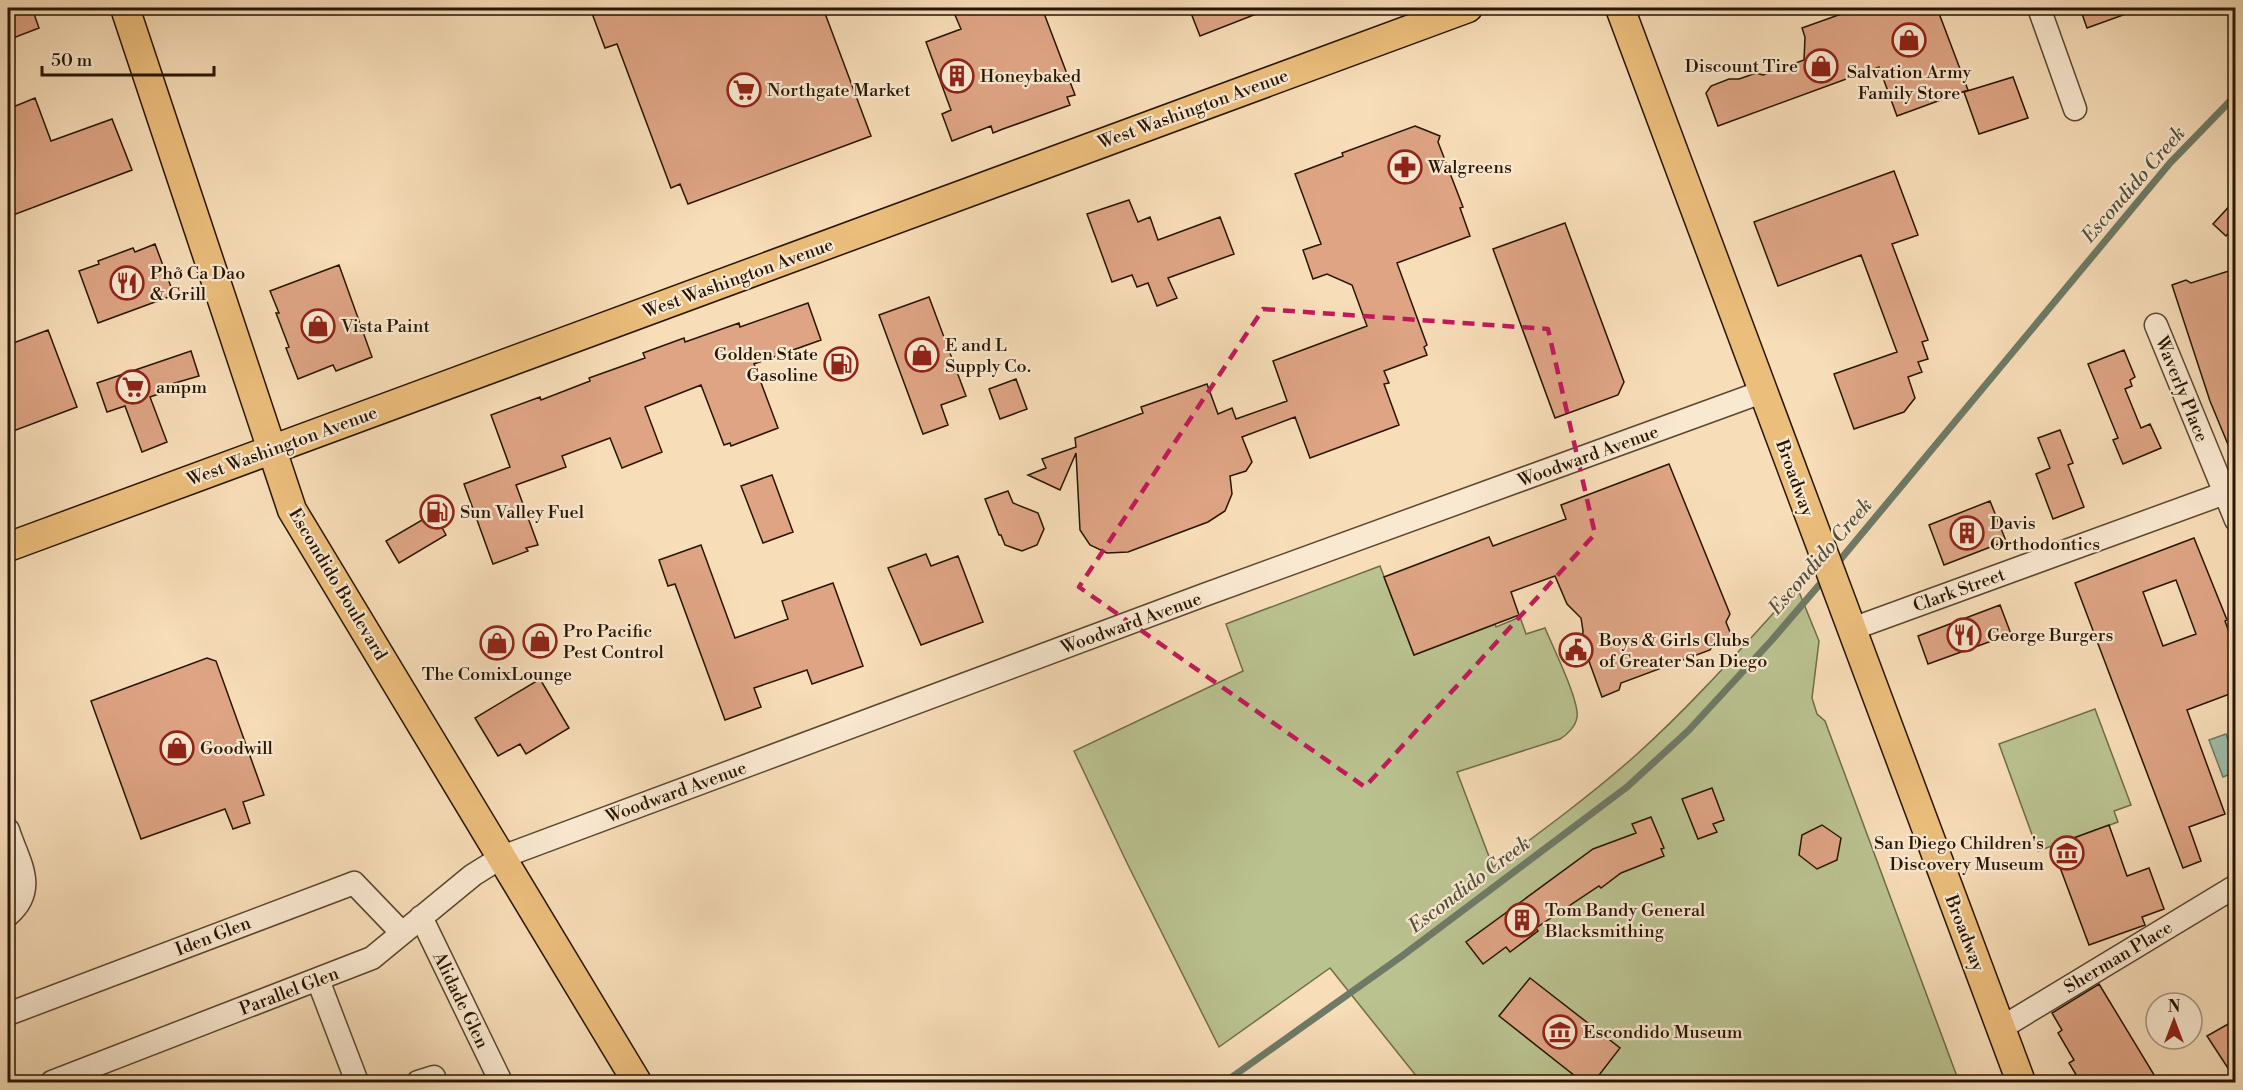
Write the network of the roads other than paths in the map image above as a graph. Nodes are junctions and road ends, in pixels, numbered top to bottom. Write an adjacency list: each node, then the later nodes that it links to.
1 (125, 8): 8 (main road, Escondido Boulevard)
2 (1468, 8): 8 (main road, West Washington Avenue)
3 (1620, 8): 7 (main road, Broadway)
4 (2039, 8): 5 (street)
5 (2075, 109)
6 (2156, 325): 9 (street, Waverly Place)
7 (1762, 392): 12 (main road, Broadway); 14 (street, Woodward Avenue)
8 (271, 449): 11 (main road, West Washington Avenue); 14 (main road, Escondido Boulevard)
9 (2230, 491): 10 (street, Waverly Place); 12 (street, Clark Street)
10 (2235, 520)
11 (8, 547)
12 (1852, 629): 21 (main road, Broadway)
13 (8, 830): 16 (street)
14 (501, 857): 17 (street, Parallel Glen); 25 (main road, Escondido Boulevard)
15 (2235, 886): 21 (street, Sherman Place)
16 (8, 915)
17 (421, 917): 18 (street, Parallel Glen); 24 (street, Alidade Glen)
18 (402, 933): 19 (street, Parallel Glen); 20 (street, Iden Glen)
19 (318, 980): 22 (street, Parallel Glen); 23 (street)
20 (8, 1014)
21 (2001, 1028): 26 (main road, Broadway)
22 (52, 1083)
23 (357, 1083)
24 (501, 1083)
25 (637, 1083)
26 (2021, 1083)

